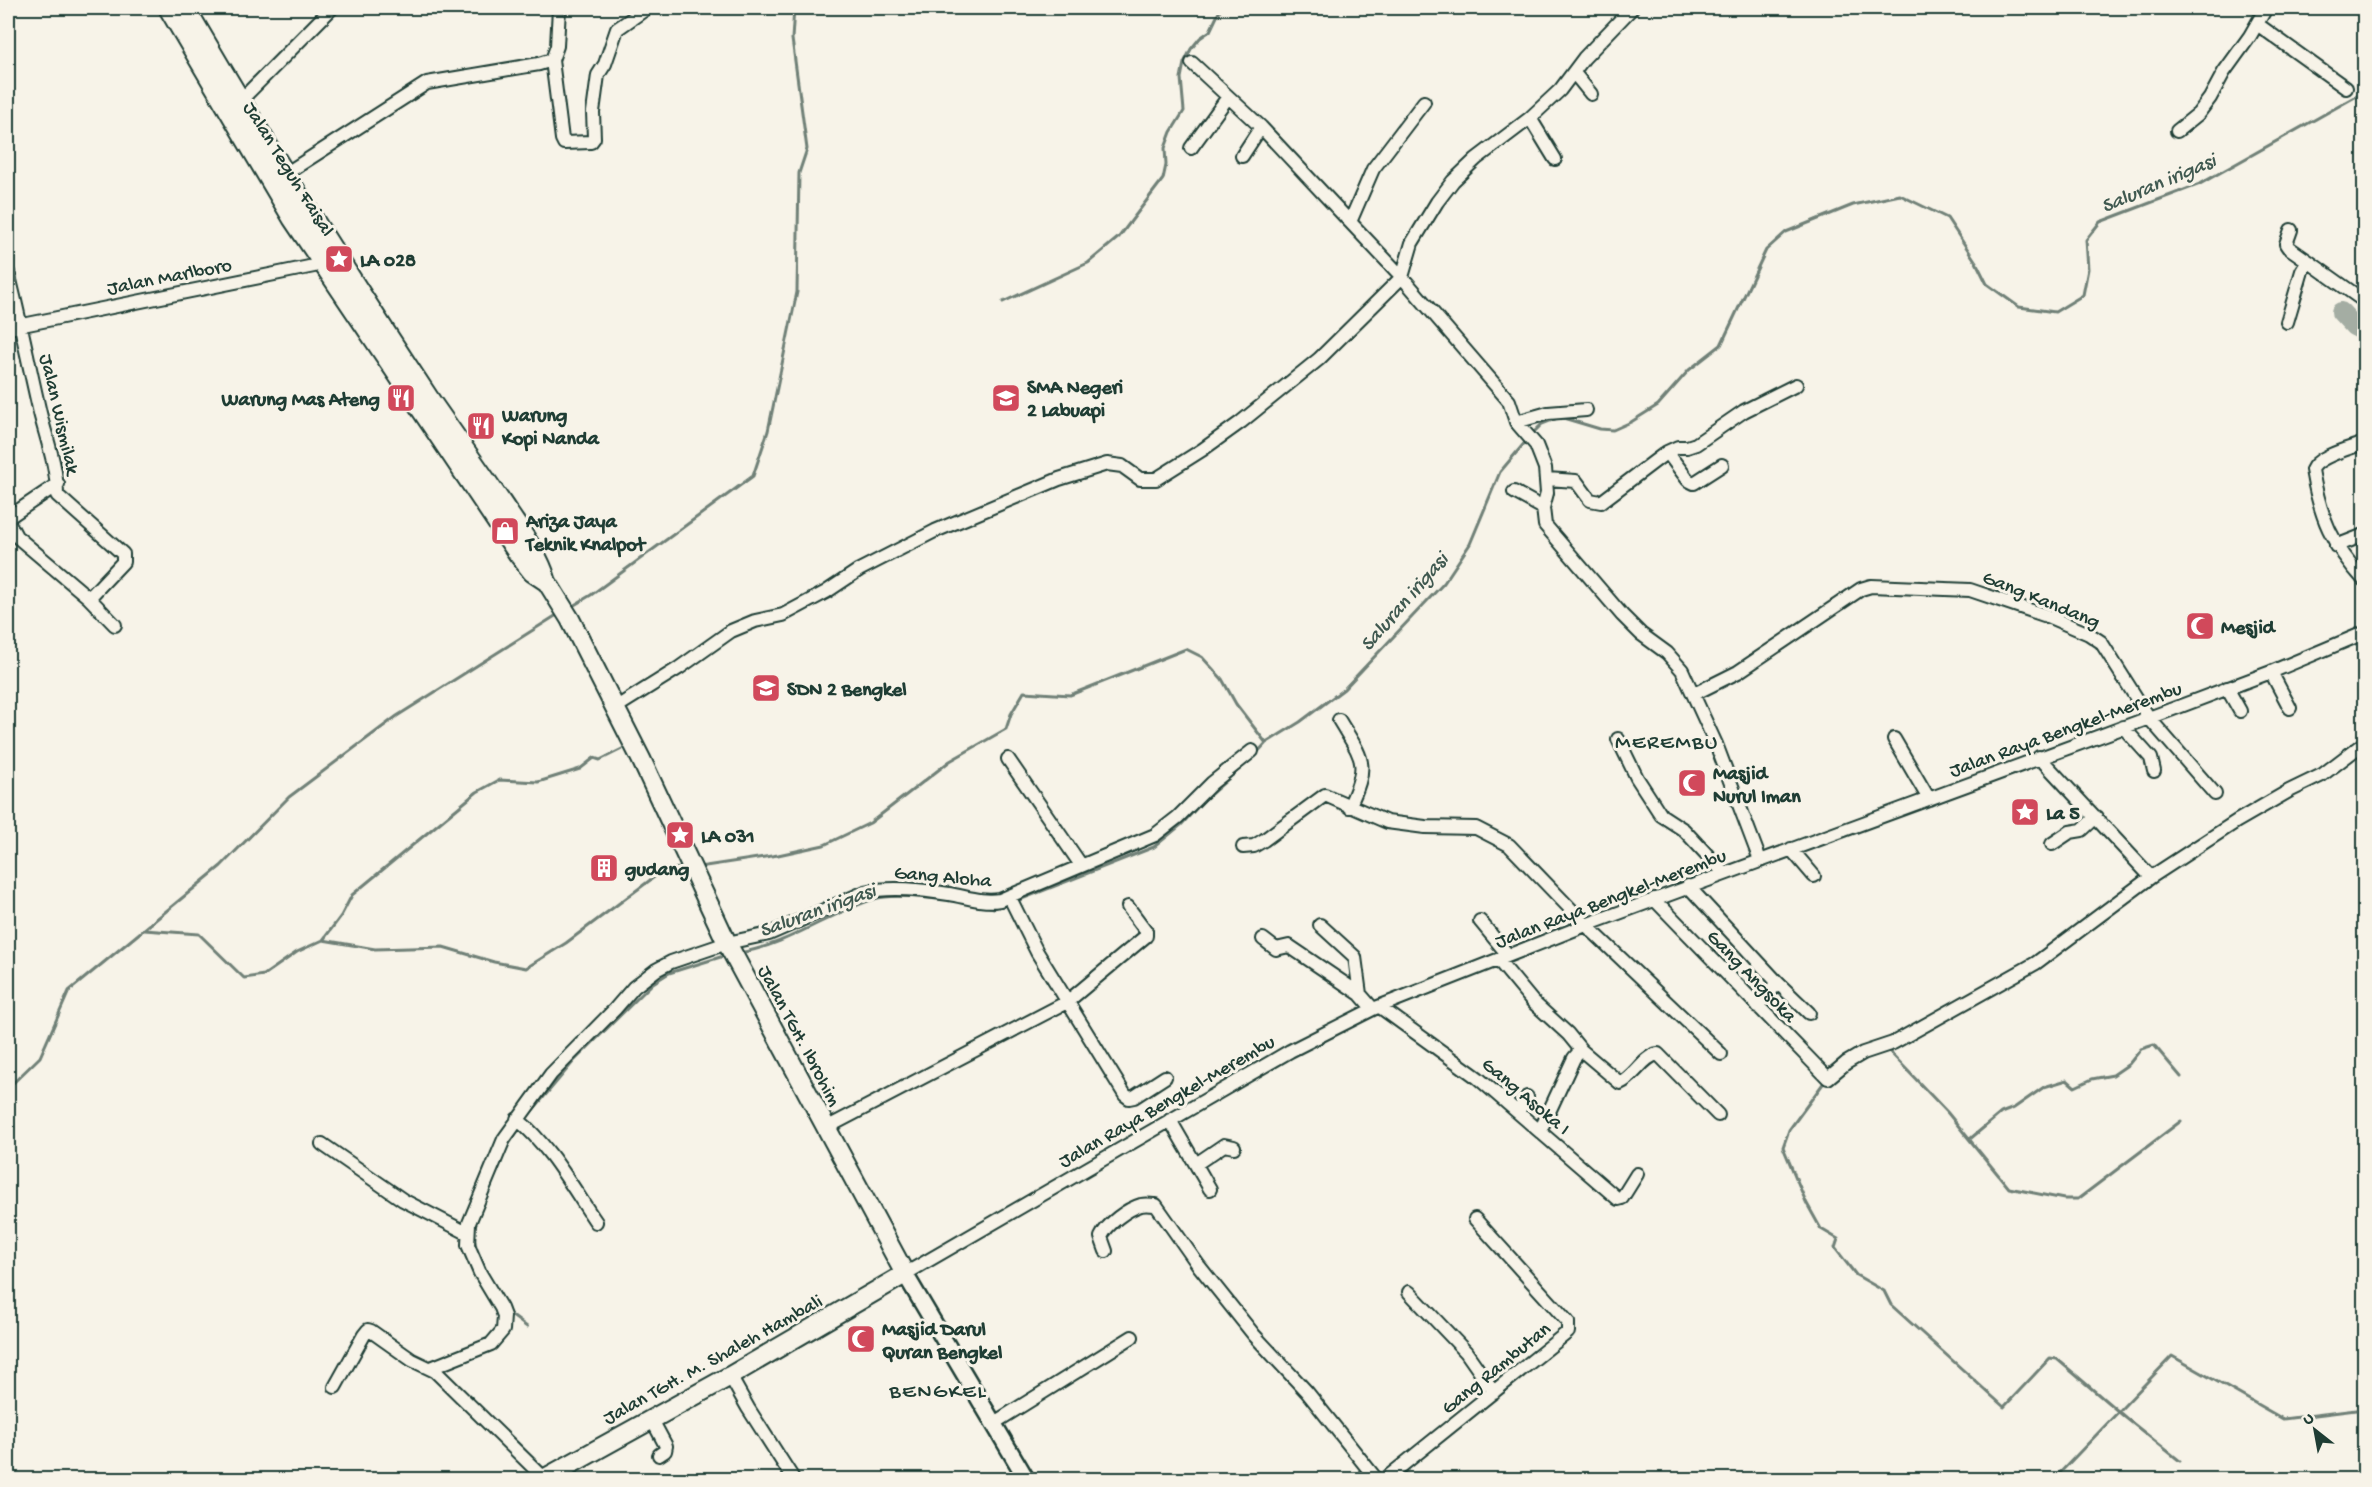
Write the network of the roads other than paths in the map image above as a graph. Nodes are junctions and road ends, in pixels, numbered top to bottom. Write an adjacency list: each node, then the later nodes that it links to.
1 (168, 8): 23 (highway, Jalan Teguh Faisal)
2 (186, 8): 15 (highway, Jalan Teguh Faisal)
3 (332, 8): 15 (street)
4 (559, 8): 9 (street)
5 (648, 8): 9 (street)
6 (1632, 8): 11 (street)
7 (2266, 8): 8 (street)
8 (2257, 24): 12 (street); 19 (street)
9 (552, 60): 23 (street)
10 (1192, 63): 14 (street)
11 (1574, 73): 13 (street); 17 (street)
12 (2346, 88)
13 (1591, 94)
14 (1228, 97): 18 (street); 20 (street)
15 (240, 101): 23 (highway, Jalan Teguh Faisal)
16 (1425, 102): 24 (street)
17 (1530, 118): 22 (street); 29 (street)
18 (1261, 127): 21 (street); 24 (street)
19 (2177, 131)
20 (1191, 148)
21 (1242, 156)
22 (1555, 159)
23 (278, 178): 26 (highway, Jalan Teguh Faisal)
24 (1350, 222): 29 (street)
25 (2291, 230): 27 (street)
26 (330, 260): 32 (street, Jalan Marlboro); 49 (highway, Jalan Teguh Faisal)
27 (2308, 261): 30 (street); 31 (street)
28 (8, 272): 32 (street, Jalan Wismilak)
29 (1402, 277): 36 (street); 55 (street)
30 (2364, 301)
31 (2287, 322)
32 (22, 324): 33 (street, Jalan Marlboro); 41 (street, Jalan Wismilak)
33 (8, 328)
34 (1796, 385): 38 (street)
35 (1586, 410): 36 (street)
36 (1523, 430): 40 (street)
37 (2364, 443): 46 (street)
38 (1667, 452): 39 (street); 40 (street)
39 (1722, 465)
40 (1547, 479): 43 (street)
41 (58, 484): 44 (street); 48 (street, Jalan Wismilak)
42 (1514, 492): 43 (street)
43 (1543, 508): 54 (street)
44 (8, 514): 48 (street)
45 (2364, 535): 46 (street)
46 (2336, 546): 47 (street)
47 (2364, 580)
48 (88, 598): 50 (street)
49 (570, 618): 55 (highway, Jalan TGH. Ibrohim)
50 (115, 625)
51 (2364, 633): 52 (street, Jalan Raya Bengkel-Merembu)
52 (2271, 672): 53 (street, Jalan Raya Bengkel-Merembu); 56 (street)
53 (2227, 688): 57 (street); 58 (street, Jalan Raya Bengkel-Merembu)
54 (1694, 694): 58 (street, Gang Kandang); 75 (street)
55 (615, 708): 88 (highway, Jalan TGH. Ibrohim)
56 (2290, 708)
57 (2240, 711)
58 (2149, 718): 60 (street, Jalan Raya Bengkel-Merembu); 68 (street, Gang Kandang)
59 (1339, 720): 70 (street)
60 (2123, 727): 65 (street, Jalan Raya Bengkel-Merembu); 67 (street)
61 (1618, 739): 77 (street)
62 (1894, 739): 69 (street)
63 (2364, 743): 79 (street)
64 (1252, 751): 76 (street)
65 (2039, 758): 69 (street, Jalan Raya Bengkel-Merembu); 71 (street)
66 (1008, 759): 76 (street)
67 (2154, 771)
68 (2215, 794)
69 (1929, 799): 74 (street, Jalan Raya Bengkel-Merembu)
70 (1349, 807): 73 (street); 85 (street)
71 (2096, 817): 72 (street); 79 (street)
72 (2052, 844)
73 (1243, 847)
74 (1791, 849): 75 (street, Jalan Raya Bengkel-Merembu); 78 (street)
75 (1760, 860): 77 (street, Jalan Raya Bengkel-Merembu)
76 (1080, 866): 82 (street)
77 (1724, 873): 80 (street, Jalan Raya Bengkel-Merembu)
78 (1814, 876)
79 (2151, 877): 93 (street, Gang Angsoka)
80 (1689, 886): 81 (street, Jalan Raya Bengkel-Merembu); 90 (street)
81 (1654, 899): 85 (street, Jalan Raya Bengkel-Merembu); 93 (street, Gang Angsoka)
82 (1011, 900): 88 (street, Gang Aloha); 92 (street, Gang Aloha)
83 (1128, 907): 92 (street)
84 (1480, 921): 89 (street)
85 (1586, 924): 89 (street, Jalan Raya Bengkel-Merembu); 97 (street)
86 (1320, 925): 91 (street)
87 (1263, 939): 91 (street, Gang Asoka I)
88 (731, 951): 103 (street, Gang Aloha); 104 (highway, Jalan TGH. Ibrohim)
89 (1503, 958): 94 (street, Jalan Raya Bengkel-Merembu); 96 (street)
90 (1778, 983): 93 (street); 95 (street)
91 (1360, 994): 94 (street, Gang Asoka I)
92 (1067, 1002): 98 (street, Gang Aloha); 104 (street)
93 (1756, 1006)
94 (1377, 1008): 100 (street, Gang Asoka I); 102 (street, Jalan Raya Bengkel-Merembu)
95 (1809, 1013)
96 (1581, 1050): 101 (street); 105 (street)
97 (1721, 1054)
98 (1165, 1077)
99 (1527, 1097): 100 (street)
100 (1518, 1112): 105 (street, Gang Asoka I)
101 (1718, 1115)
102 (1170, 1120): 108 (street); 115 (street, Jalan Raya Bengkel-Merembu)
103 (521, 1122): 112 (street); 113 (street, Gang Aloha)
104 (826, 1128): 115 (highway, Jalan TGH. Ibrohim)
105 (1540, 1131): 109 (street, Gang Asoka I)
106 (322, 1144): 113 (street)
107 (1234, 1147): 108 (street)
108 (1196, 1164): 110 (street)
109 (1637, 1174)
110 (1210, 1189)
111 (1475, 1219): 121 (street, Gang Rambutan)
112 (596, 1222)
113 (467, 1233): 118 (street)
114 (1106, 1251): 128 (street)
115 (905, 1274): 119 (highway, Jalan TGH. M. Shaleh Hambali); 123 (main road)
116 (1409, 1292): 121 (street)
117 (1132, 1337): 123 (street)
118 (437, 1373): 120 (street); 125 (street)
119 (730, 1376): 122 (highway, Jalan TGH. M. Shaleh Hambali); 126 (street)
120 (335, 1387)
121 (1494, 1392): 129 (street, Gang Rambutan)
122 (651, 1418): 124 (street); 125 (highway, Jalan TGH. M. Shaleh Hambali)
123 (994, 1422): 127 (main road)
124 (659, 1455)
125 (544, 1479)
126 (794, 1479)
127 (1027, 1479)
128 (1377, 1479)
129 (1384, 1479)

